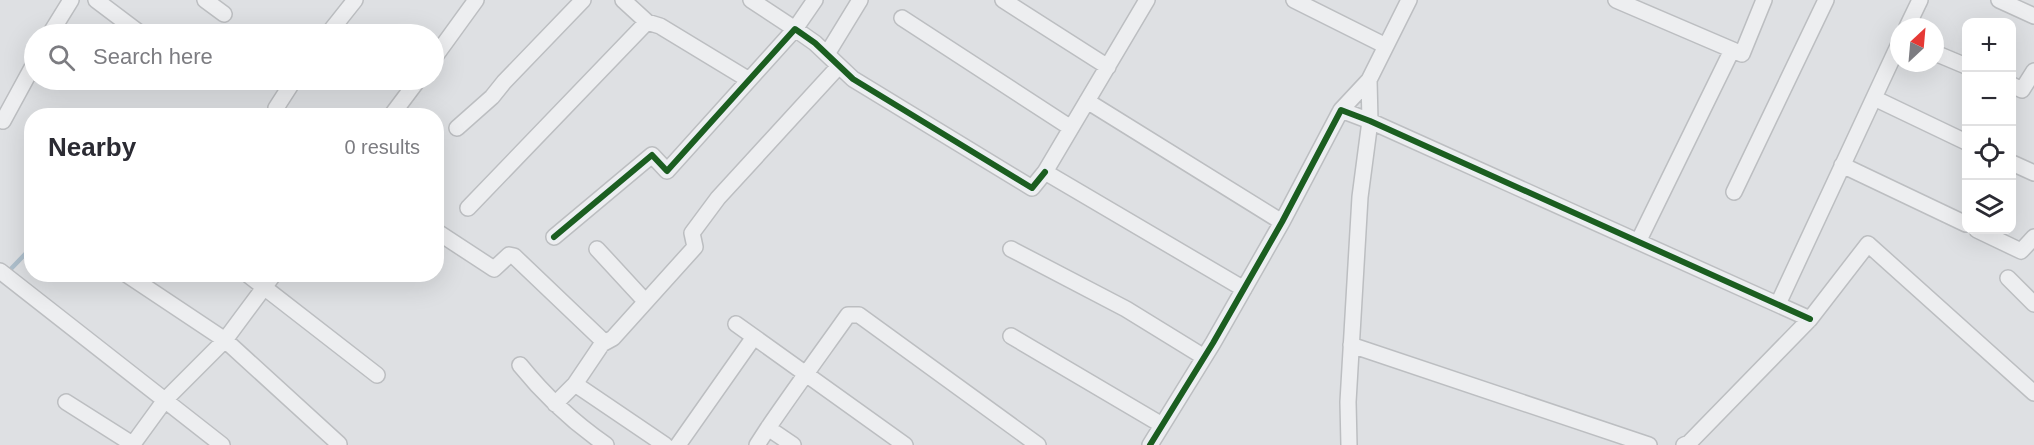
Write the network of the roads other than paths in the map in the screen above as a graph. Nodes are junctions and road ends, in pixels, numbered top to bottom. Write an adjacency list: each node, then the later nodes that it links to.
1 (51, 0): 20 (street)
2 (96, 0): 27 (street)
3 (204, 0): 21 (street)
4 (354, 0): 28 (street)
5 (474, 0): 30 (street)
6 (583, 0): 53 (street)
7 (623, 0): 25 (street)
8 (751, 0): 29 (street)
9 (815, 0): 29 (street)
10 (860, 0): 33 (street)
11 (1003, 0): 38 (street)
12 (1147, 0): 38 (street)
13 (1294, 0): 31 (street)
14 (1409, 0): 31 (street)
15 (1616, 0): 32 (street)
16 (1764, 0): 32 (street)
17 (1826, 0): 60 (street)
18 (1920, 0): 24 (street)
19 (2000, 0): 22 (street)
20 (68, 4): 26 (street)
21 (224, 14)
22 (2034, 16)
23 (902, 18): 54 (street)
24 (1911, 18)
25 (647, 22): 40 (street); 61 (street)
26 (56, 24)
27 (128, 24)
28 (336, 24)
29 (795, 30): 33 (street); 40 (street)
30 (444, 44)
31 (1386, 46): 41 (street)
32 (1732, 50): 68 (street)
33 (827, 54): 37 (street)
34 (1944, 57): 36 (street)
35 (1890, 63): 46 (street)
36 (1962, 64)
37 (839, 66): 58 (street); 78 (street)
38 (1108, 67): 47 (street)
39 (2034, 71): 45 (street)
40 (749, 80): 66 (street)
41 (1369, 80): 50 (street); 52 (street)
42 (24, 82): 51 (street)
43 (288, 90): 48 (street)
44 (411, 90): 49 (street)
45 (2023, 90)
46 (1874, 98): 55 (street); 56 (street)
47 (1087, 101): 54 (street); 62 (street)
48 (276, 108)
49 (398, 108)
50 (1341, 110): 52 (street); 62 (street)
51 (3, 121)
52 (1370, 121): 68 (street); 87 (street)
53 (456, 128)
54 (1071, 128): 58 (street)
55 (1962, 140)
56 (1842, 165): 63 (street); 79 (street)
57 (2016, 165): 59 (street)
58 (1045, 172): 77 (street)
59 (2034, 173)
60 (1734, 192)
61 (468, 208)
62 (1282, 222): 77 (street)
63 (1962, 222)
64 (1985, 234): 67 (street)
65 (444, 236): 86 (street)
66 (555, 237)
67 (2034, 237)
68 (1639, 240): 79 (street)
69 (597, 249): 78 (street)
70 (1011, 249): 88 (street)
71 (0, 271): 94 (street)
72 (2008, 278): 80 (street)
73 (138, 282): 85 (street)
74 (257, 282): 76 (street)
75 (268, 282): 76 (street)
76 (264, 287): 85 (street); 91 (street)
77 (1244, 289): 88 (street)
78 (645, 302): 86 (street)
79 (1778, 304): 81 (street)
80 (2034, 304)
81 (1810, 318): 93 (street); 112 (street)
82 (736, 324): 84 (street)
83 (1011, 336): 97 (street)
84 (754, 337): 90 (street); 104 (street)
85 (225, 340): 94 (street); 99 (street)
86 (602, 344): 92 (street)
87 (1351, 345): 110 (street); 111 (street)
88 (1204, 357): 97 (street)
89 (520, 365): 96 (street)
90 (805, 373): 98 (street); 107 (street); 108 (street)
91 (376, 375)
92 (575, 384): 96 (street); 103 (street)
93 (2034, 393)
94 (165, 400): 100 (street); 101 (street)
95 (66, 402): 100 (street)
96 (555, 404): 102 (street)
97 (1162, 425): 109 (street)
98 (768, 428): 105 (street); 106 (street)
99 (339, 444)
100 (134, 445)
101 (222, 445)
102 (606, 445)
103 (664, 445)
104 (678, 445)
105 (757, 445)
106 (793, 445)
107 (905, 445)
108 (1038, 445)
109 (1150, 445)
110 (1349, 445)
111 (1649, 445)
112 (1684, 445)

